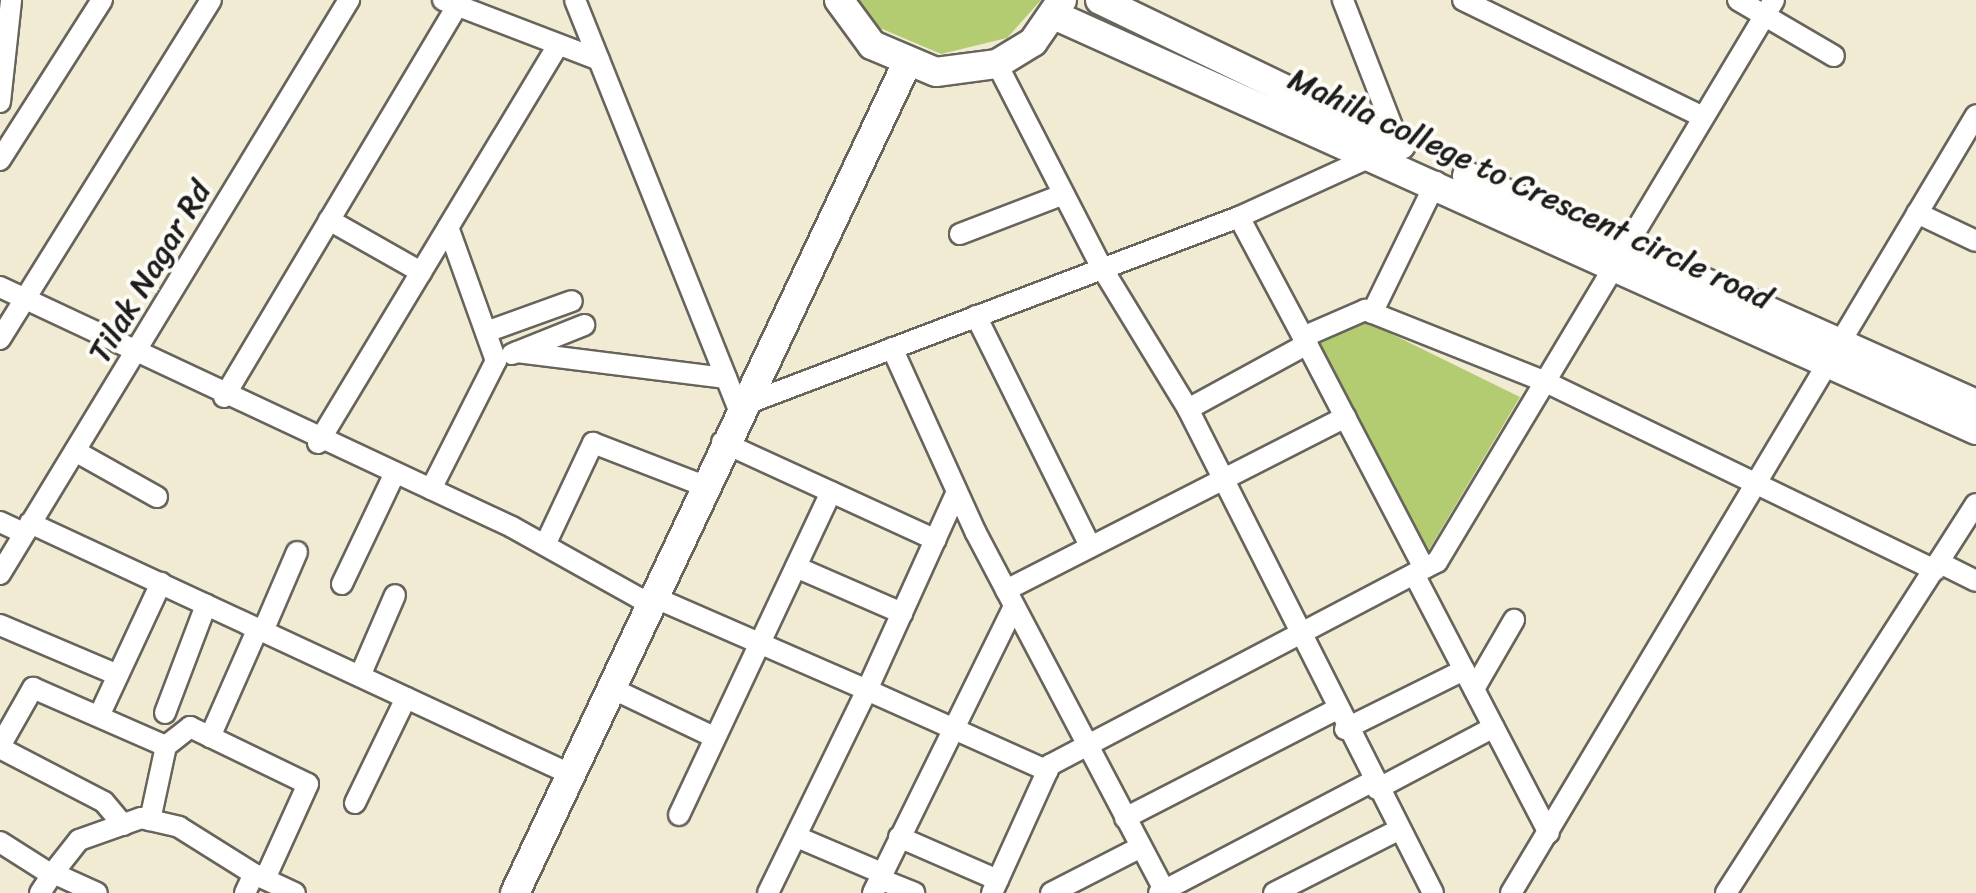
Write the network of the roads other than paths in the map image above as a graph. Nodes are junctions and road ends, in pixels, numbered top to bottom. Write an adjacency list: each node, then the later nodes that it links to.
1 (10, 0): 14 (street)
2 (102, 0): 24 (street)
3 (211, 0): 37 (street)
4 (349, 0): 48 (street, Tilak Nagar Rd)
5 (575, 0): 17 (street)
6 (839, 0): 19 (main road)
7 (1100, 0): 23 (main road, Mahila college to Crescent circle road)
8 (1344, 0): 23 (street)
9 (1462, 0): 22 (street)
10 (1738, 0): 12 (street)
11 (450, 3): 15 (street); 29 (street)
12 (1770, 6): 16 (street); 22 (street)
13 (1058, 8): 18 (main road); 23 (main road, Mahila college to Crescent circle road)
14 (3, 47): 20 (street)
15 (556, 48): 17 (street); 30 (street)
16 (1834, 56)
17 (599, 60): 50 (street)
18 (997, 64): 19 (main road); 26 (street)
19 (906, 65): 54 (main road)
20 (1, 89)
21 (1976, 116): 27 (street)
22 (1703, 117): 33 (street)
23 (1388, 149): 25 (main road, Mahila college to Crescent circle road); 28 (street); 33 (main road, Mahila college to Crescent circle road)
24 (0, 160)
25 (1436, 182): 33 (main road, Mahila college to Crescent circle road); 39 (street)
26 (1064, 194): 31 (street); 34 (street)
27 (1916, 213): 32 (street); 47 (street)
28 (1239, 217): 34 (street); 44 (street)
29 (330, 220): 35 (street); 52 (street)
30 (448, 227): 35 (street); 42 (street)
31 (960, 234)
32 (1976, 241)
33 (1618, 256): 47 (main road, Mahila college to Crescent circle road); 51 (street)
34 (1102, 268): 40 (street); 55 (street)
35 (421, 272): 59 (street)
36 (0, 286): 37 (street)
37 (23, 298): 43 (street); 48 (street)
38 (572, 300): 42 (street)
39 (1372, 313): 44 (street); 51 (street)
40 (976, 316): 45 (street); 74 (street)
41 (584, 325): 46 (street)
42 (486, 332): 49 (street)
43 (0, 339)
44 (1305, 340): 55 (street); 56 (street)
45 (892, 348): 54 (street); 67 (street)
46 (517, 352): 49 (street); 50 (street)
47 (1832, 352): 53 (main road, Mahila college to Crescent circle road); 57 (main road, Mahila college to Crescent circle road); 63 (street)
48 (136, 354): 52 (street); 60 (street, Tilak Nagar Rd)
49 (496, 360): 65 (street)
50 (726, 378): 54 (street)
51 (1548, 383): 63 (street); 78 (street)
52 (224, 396): 59 (street)
53 (1976, 404)
54 (738, 408): 58 (main road)
55 (1188, 409): 62 (street)
56 (1345, 417): 62 (street); 78 (street)
57 (1976, 430)
58 (722, 442): 64 (main road); 66 (street)
59 (318, 443): 61 (street)
60 (75, 451): 68 (street); 71 (street, Tilak Nagar Rd)
61 (394, 475): 65 (street); 82 (street)
62 (1221, 478): 74 (street); 91 (street)
63 (1756, 484): 77 (street); 118 (street)
64 (702, 485): 73 (street); 85 (main road)
65 (431, 489): 73 (street)
66 (831, 492): 72 (street); 76 (street)
67 (957, 492): 72 (street); 84 (street)
68 (157, 497)
69 (1976, 504): 77 (street)
70 (0, 522): 71 (street)
71 (27, 528): 79 (street, Tilak Nagar Rd); 81 (street)
72 (936, 540): 87 (street)
73 (545, 546): 85 (street)
74 (1090, 546): 84 (street)
75 (298, 552): 90 (street)
76 (796, 567): 87 (street); 92 (street)
77 (1938, 567): 80 (street); 137 (street)
78 (1419, 571): 91 (street); 95 (street)
79 (0, 574)
80 (1976, 581)
81 (161, 584): 86 (street); 93 (street)
82 (342, 584)
83 (395, 596): 94 (street)
84 (1010, 598): 103 (street); 106 (street)
85 (649, 600): 92 (street); 96 (main road)
86 (206, 605): 90 (street); 99 (street)
87 (902, 613): 97 (street)
88 (1514, 620): 95 (street)
89 (0, 625): 93 (street)
90 (260, 630): 94 (street); 104 (street)
91 (1298, 632): 101 (street); 106 (street)
92 (760, 644): 97 (street); 105 (street)
93 (118, 675): 100 (street)
94 (360, 676): 98 (street)
95 (1469, 680): 101 (street); 102 (street)
96 (609, 688): 105 (street); 110 (main road)
97 (867, 690): 103 (street); 119 (street)
98 (406, 698): 110 (street); 112 (street)
99 (165, 713)
100 (99, 716): 107 (street); 108 (street)
101 (1340, 720): 111 (street); 114 (street)
102 (1494, 727): 111 (street); 118 (street)
103 (951, 728): 109 (street); 120 (street)
104 (210, 737): 107 (street); 125 (street)
105 (714, 737): 113 (street)
106 (1085, 741): 109 (street); 114 (street)
107 (166, 746): 115 (street)
108 (2, 754): 116 (street)
109 (1048, 770): 126 (street)
110 (570, 774): 131 (main road)
111 (1375, 785): 117 (street); 128 (street)
112 (355, 802)
113 (680, 815)
114 (1125, 818): 122 (street)
115 (150, 820): 116 (street); 125 (street)
116 (123, 824): 123 (street)
117 (1398, 830): 134 (street); 135 (street)
118 (1549, 834): 136 (street)
119 (797, 836): 124 (street); 127 (street)
120 (899, 838): 124 (street); 126 (street)
121 (0, 842): 123 (street)
122 (1141, 846): 128 (street); 133 (street)
123 (48, 880): 129 (street)
124 (879, 881): 132 (street)
125 (255, 882): 130 (street)
126 (995, 886)
127 (774, 891)
128 (1163, 892)
129 (97, 893)
130 (295, 893)
131 (515, 893)
132 (914, 893)
133 (1051, 893)
134 (1274, 893)
135 (1433, 893)
136 (1511, 893)
137 (1726, 893)

